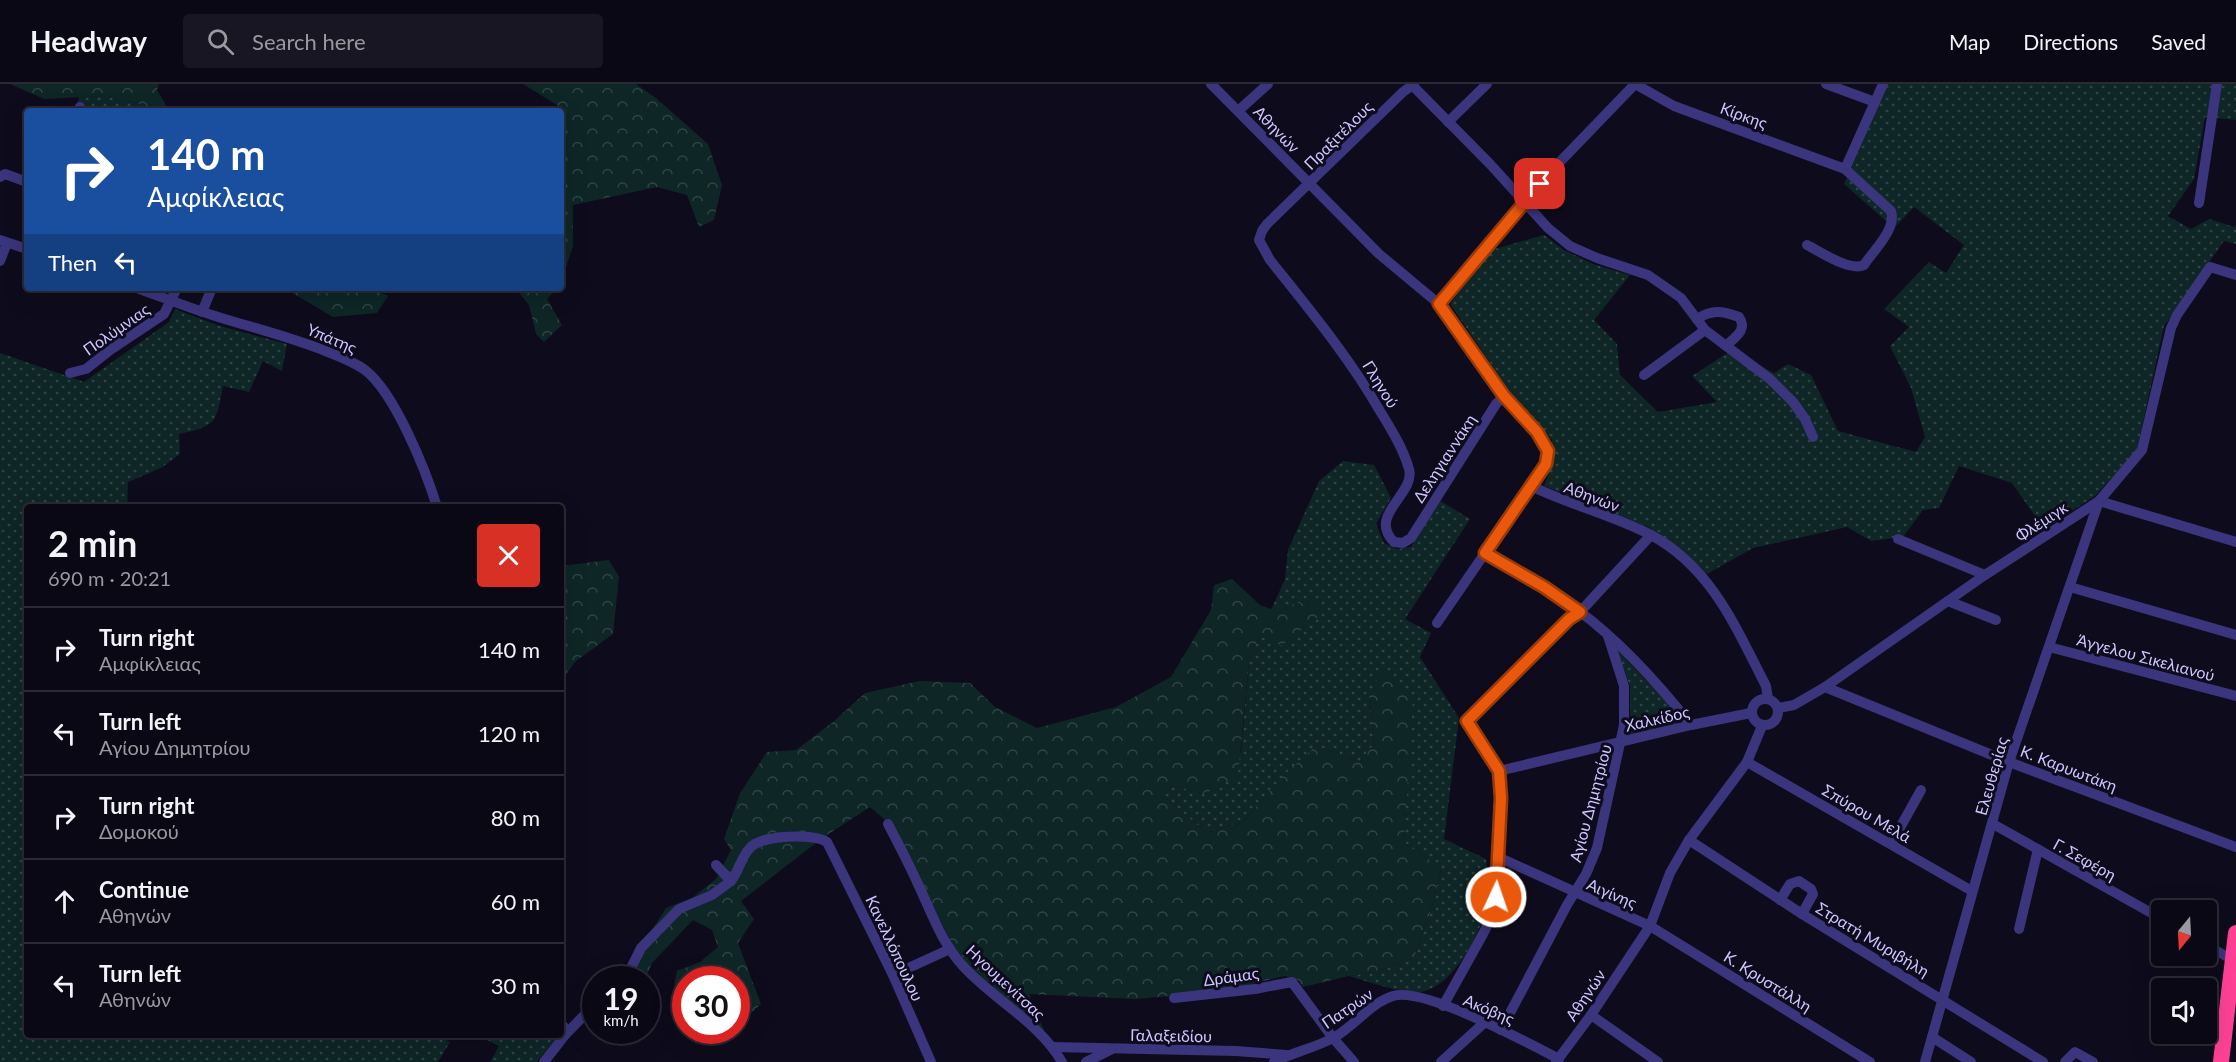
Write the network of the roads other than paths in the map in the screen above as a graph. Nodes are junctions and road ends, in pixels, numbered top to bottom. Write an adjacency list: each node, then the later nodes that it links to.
1 (1211, 84): 10 (street, Αθηνών)
2 (1268, 84): 10 (street)
3 (1487, 84): 11 (street)
4 (1635, 84): 12 (street, Κίρκης); 16 (street)
5 (1826, 84): 9 (street)
6 (1882, 84): 9 (street)
7 (2217, 84): 17 (street)
8 (1412, 85): 11 (street); 15 (street, Πραξιτέλους)
9 (1875, 102): 12 (street)
10 (1238, 111): 15 (street, Αθηνών)
11 (1448, 122): 16 (street)
12 (1845, 169): 21 (street)
13 (0, 177): 14 (street)
14 (24, 181)
15 (1310, 184): 18 (street, Πραξιτέλους); 28 (street, Αθηνών)
16 (1525, 201): 28 (street); 30 (street)
17 (2199, 203)
18 (1259, 240): 41 (street, Γληνού)
19 (4, 241): 20 (street); 22 (street)
20 (24, 245)
21 (1807, 245)
22 (0, 261)
23 (2236, 274): 38 (street, Φλέμιγκ)
24 (145, 291): 27 (street, Υπάτης)
25 (176, 291): 27 (street)
26 (211, 291): 29 (street)
27 (172, 301): 29 (street, Υπάτης); 33 (street, Πολύμνιας)
28 (1439, 304): 35 (street, Αθηνών)
29 (202, 312): 39 (street, Υπάτης)
30 (1697, 319): 31 (street); 32 (street)
31 (1706, 330): 32 (street); 34 (street)
32 (1726, 346): 36 (street)
33 (70, 373)
34 (1644, 375)
35 (1504, 396): 37 (street, Αθηνών); 41 (street, Δεληγιαννάκη)
36 (1813, 437)
37 (1531, 486): 40 (street, Αθηνών); 44 (street)
38 (2099, 501): 43 (street); 45 (street, Φλέμιγκ); 46 (street, Ελευθερίας)
39 (436, 504)
40 (1651, 536): 48 (street); 56 (street, Αθηνών)
41 (1411, 538)
42 (1898, 539): 45 (street)
43 (2236, 542)
44 (1485, 553): 48 (street); 50 (street)
45 (1985, 575): 47 (street, Φλέμιγκ)
46 (2070, 587): 51 (street); 53 (street, Ελευθερίας)
47 (1948, 601): 49 (street); 54 (street, Φλέμιγκ)
48 (1580, 612): 52 (street); 64 (street)
49 (1996, 620)
50 (1437, 623)
51 (2236, 635)
52 (1608, 636): 59 (street); 61 (street, Αγίου Δημητρίου)
53 (2049, 647): 55 (street, Άγγελου Σικελιανού); 63 (street, Ελευθερίας)
54 (1826, 687): 57 (street, Φλέμιγκ); 63 (street, Κ. Καρυωτάκη)
55 (2236, 696)
56 (1768, 699): 57 (street); 58 (street)
57 (1778, 708): 60 (street)
58 (1751, 713): 59 (street, Χαλκίδος); 60 (street)
59 (1691, 725): 61 (street, Χαλκίδος)
60 (1762, 726): 62 (street, Αθηνών)
61 (1621, 741): 64 (street, Χαλκίδος); 76 (street, Αγίου Δημητρίου)
62 (1747, 762): 68 (street, Αθηνών); 69 (street, Σπύρου Μελά)
63 (2009, 762): 67 (street, Ελευθερίας); 70 (street, Κ. Καρυωτάκη)
64 (1499, 771): 72 (street)
65 (1921, 789): 69 (street)
66 (888, 824): 84 (street, Ηγουμενίτσας)
67 (1993, 824): 71 (street, Γ. Σεφέρη); 75 (street, Ελευθερίας)
68 (1689, 840): 77 (street, Στρατή Μυριβήλη); 80 (street, Αθηνών)
69 (1892, 843): 75 (street, Σπύρου Μελά)
70 (2236, 847)
71 (2038, 849): 78 (street, Γ. Σεφέρη); 81 (street)
72 (1498, 857): 76 (street, Αιγίνης); 90 (street)
73 (716, 866): 74 (street)
74 (731, 881): 85 (street); 86 (street, Κανελλόπουλου)
75 (1972, 891): 89 (street, Ελευθερίας)
76 (1575, 893): 80 (street, Αιγίνης); 95 (street, Αγίου Δημητρίου)
77 (1780, 900): 79 (street, Στρατή Μυριβήλη); 79 (street)
78 (2151, 913)
79 (1802, 914): 89 (street, Στρατή Μυριβήλη)
80 (1650, 926): 92 (street, Αθηνών); 112 (street, Κ. Κρυστάλλη)
81 (2019, 929)
82 (2217, 946): 83 (street)
83 (2235, 947): 118 (highway)
84 (950, 949): 86 (street); 99 (street, Ηγουμενίτσας)
85 (632, 966)
86 (893, 975): 105 (street, Κανελλόπουλου)
87 (1404, 994): 90 (street, Ακόβης); 98 (street, Πατρών)
88 (1174, 998): 98 (street, Δράμας)
89 (1943, 999): 96 (street, Ελευθερίας); 115 (street, Στρατή Μυριβήλη)
90 (1443, 1006): 93 (street, Ακόβης)
91 (582, 1014): 94 (street)
92 (1591, 1014): 103 (street, Αθηνών); 111 (street)
93 (1484, 1023): 95 (street, Ακόβης); 110 (street)
94 (564, 1029)
95 (1501, 1030): 103 (street, Ακόβης)
96 (1932, 1037): 113 (street, Ελευθερίας); 114 (street)
97 (558, 1038): 104 (street)
98 (1333, 1038): 101 (street, Πατρών); 109 (street)
99 (1053, 1047): 100 (street, Γαλαξειδίου); 106 (street, Ηγουμενίτσας)
100 (1113, 1049): 102 (street, Γαλαξειδίου); 107 (street)
101 (1287, 1055): 102 (street, Γαλαξειδίου); 108 (street, Πατρών)
102 (1238, 1057)
103 (1557, 1060)
104 (544, 1062)
105 (931, 1062)
106 (1062, 1062)
107 (1086, 1062)
108 (1274, 1062)
109 (1354, 1062)
110 (1441, 1062)
111 (1658, 1062)
112 (1870, 1062)
113 (1925, 1062)
114 (1971, 1062)
115 (2043, 1062)
116 (2065, 1062): 117 (street)
117 (2093, 1062)
118 (2221, 1062)

